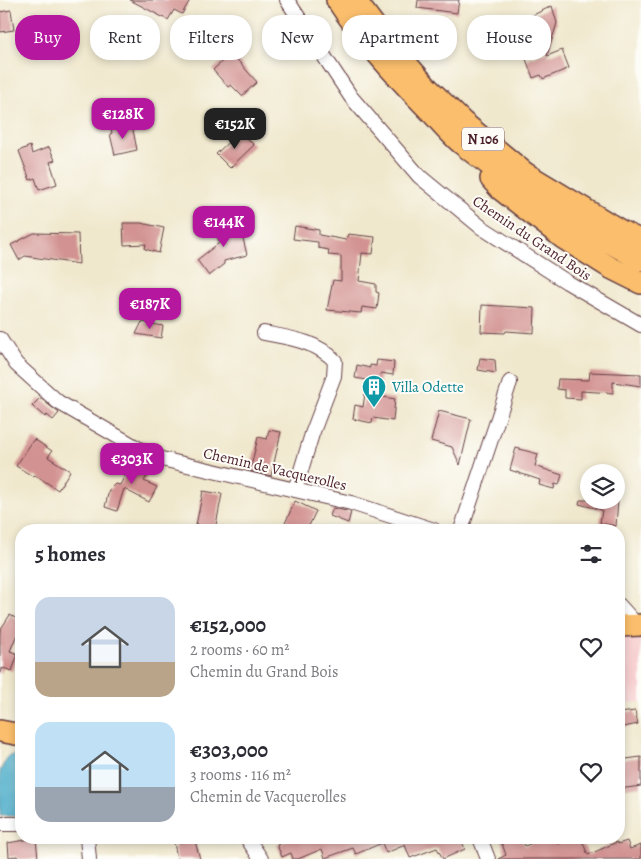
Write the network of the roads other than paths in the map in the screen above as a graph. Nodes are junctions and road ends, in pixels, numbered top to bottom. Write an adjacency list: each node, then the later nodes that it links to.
1 (287, 0): 8 (street, Chemin du Grand Bois)
2 (337, 0): 4 (main road, N 106)
3 (355, 0): 5 (main road, N 106)
4 (460, 142): 6 (main road, N 106); 7 (main road)
5 (641, 241)
6 (641, 260)
7 (641, 283)
8 (641, 325)
9 (264, 332): 12 (street)
10 (0, 339): 12 (street, Chemin de Vacquerolles)
11 (510, 382): 14 (street)
12 (295, 490): 13 (street, Chemin de Vacquerolles)
13 (416, 524)
14 (463, 524)
15 (625, 614): 16 (street)
16 (632, 625)
17 (0, 824): 18 (street)
18 (15, 824)
19 (88, 844): 22 (street)
20 (252, 844): 23 (street)
21 (482, 844): 24 (street)
22 (89, 859)
23 (261, 859)
24 (488, 859)

